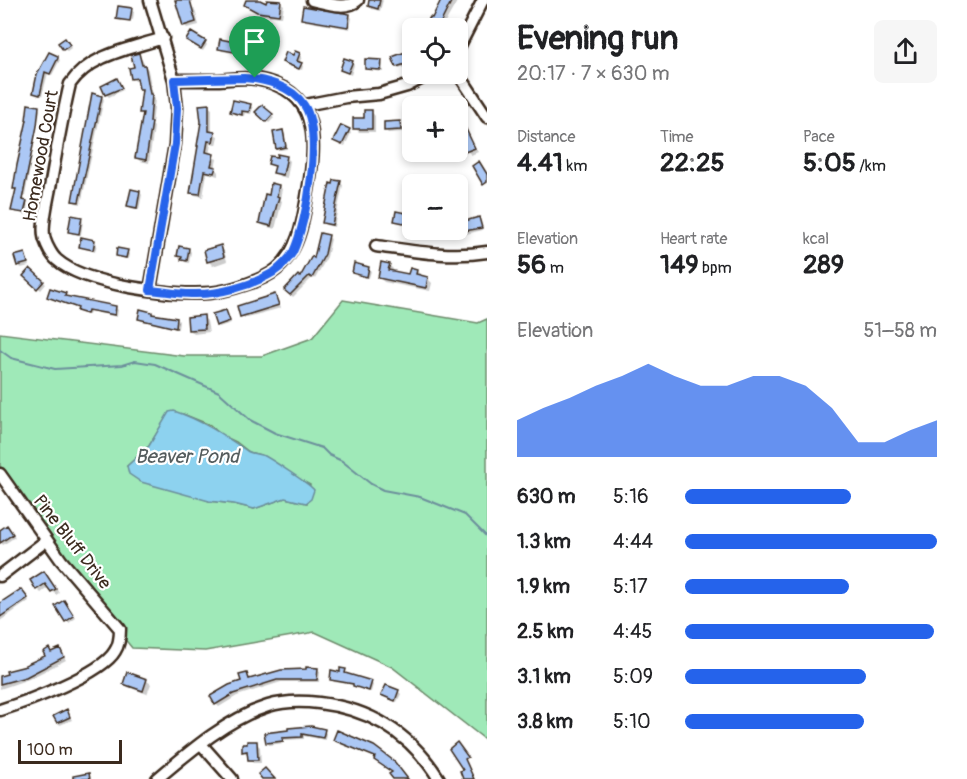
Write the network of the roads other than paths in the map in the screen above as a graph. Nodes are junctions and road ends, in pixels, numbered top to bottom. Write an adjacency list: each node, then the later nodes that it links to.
1 (150, 0): 6 (street)
2 (312, 0): 3 (street)
3 (358, 0)
4 (483, 0): 5 (street)
5 (468, 29)
6 (163, 38): 7 (street); 14 (street, Homewood Court)
7 (174, 80): 10 (street); 14 (street)
8 (411, 84): 10 (street)
9 (465, 84): 11 (street)
10 (305, 105): 14 (street, Homewood Court)
11 (487, 117)
12 (376, 246): 13 (street)
13 (487, 252)
14 (150, 290)
15 (0, 474): 16 (street, Pine Bluff Drive)
16 (47, 540): 17 (street); 18 (street, Pine Bluff Drive)
17 (0, 576)
18 (0, 710)
19 (201, 744): 20 (street); 21 (street); 22 (street)
20 (157, 779)
21 (232, 779)
22 (439, 779)

